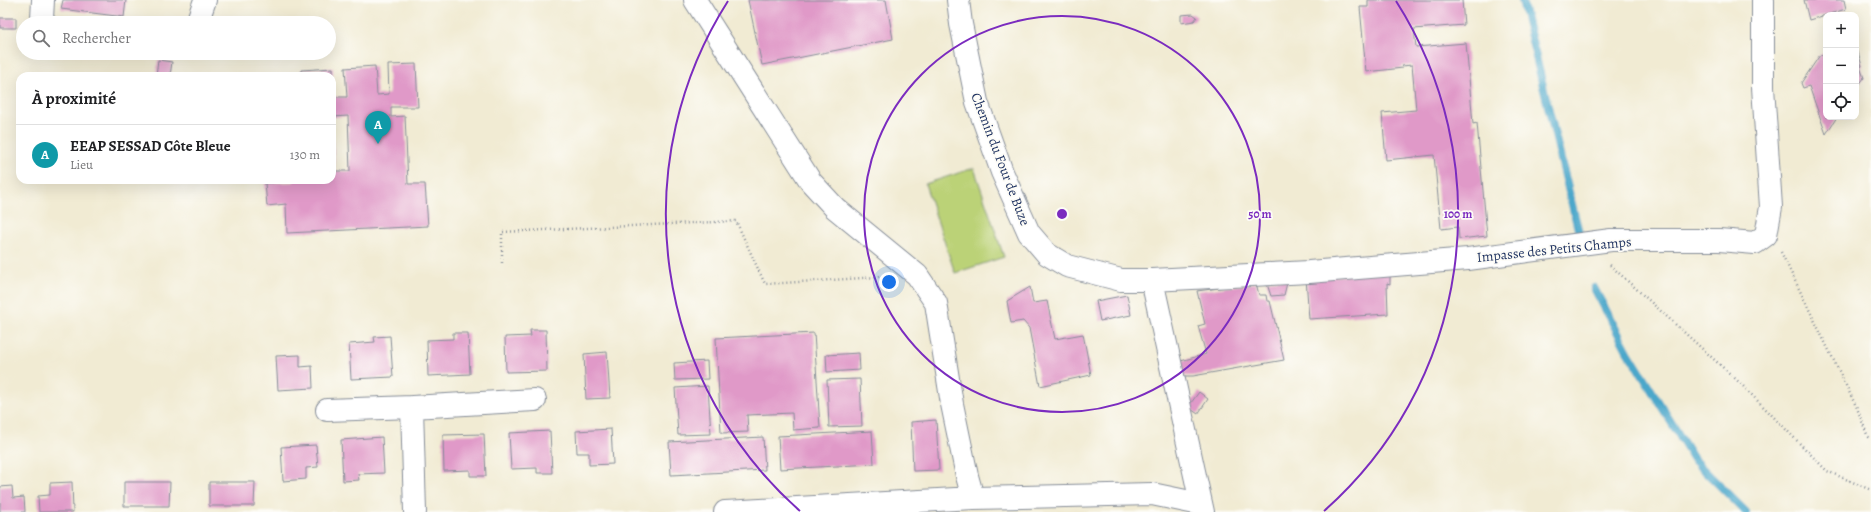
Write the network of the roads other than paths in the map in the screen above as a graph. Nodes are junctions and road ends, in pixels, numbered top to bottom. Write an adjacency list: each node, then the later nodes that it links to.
1 (43, 0): 6 (street)
2 (205, 0): 7 (street)
3 (695, 0): 12 (street)
4 (958, 0): 8 (street, Chemin du Four de Buze)
5 (1763, 0): 8 (street, Impasse des Petits Champs)
6 (42, 16)
7 (199, 16)
8 (1152, 280): 13 (street)
9 (535, 400): 10 (street)
10 (412, 407): 11 (street); 14 (street)
11 (327, 410)
12 (973, 498): 13 (street); 15 (street)
13 (1202, 508)
14 (415, 512)
15 (725, 512)

